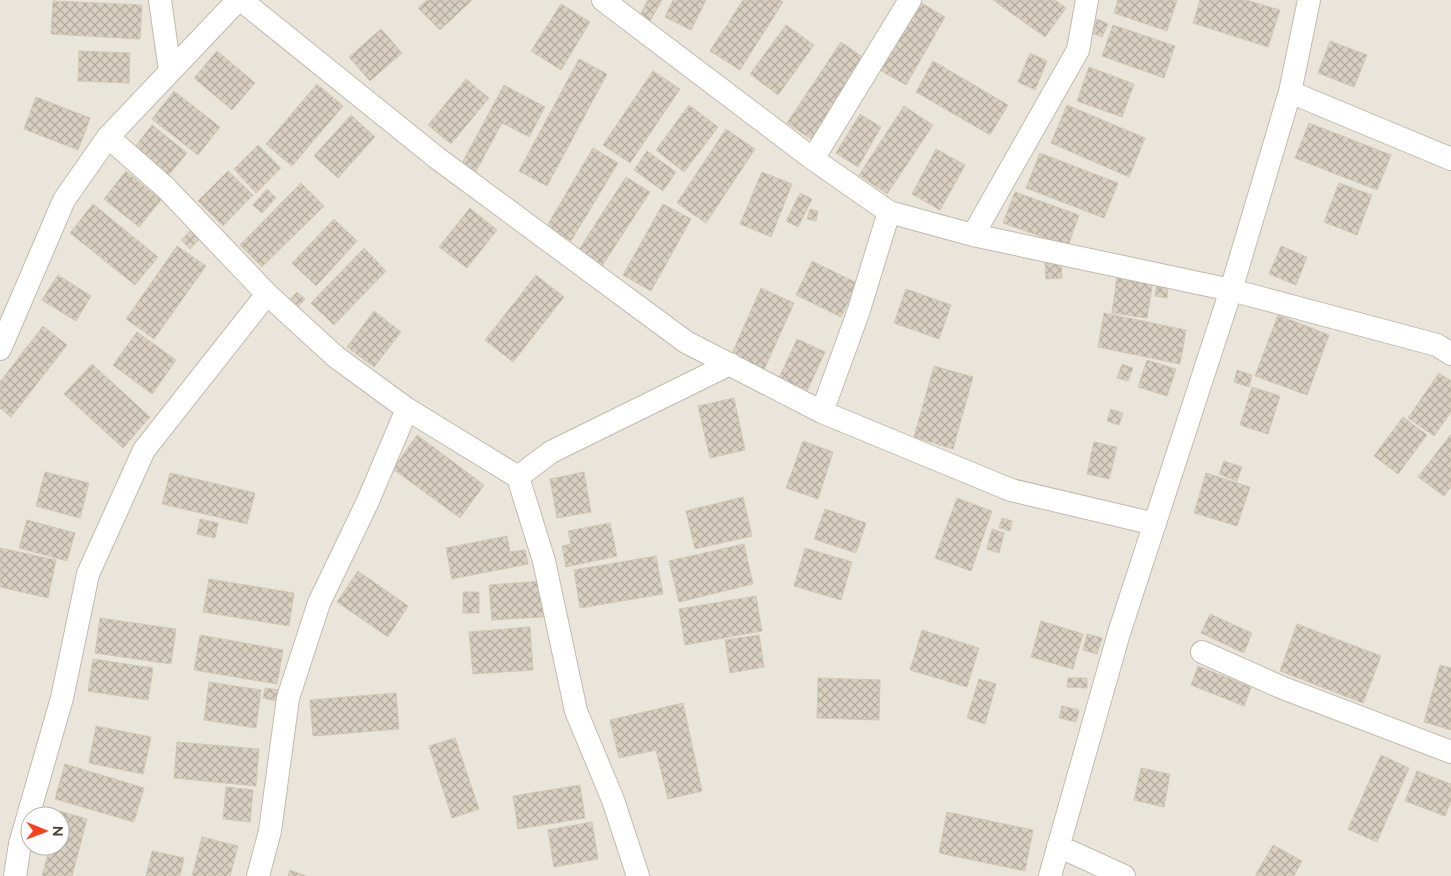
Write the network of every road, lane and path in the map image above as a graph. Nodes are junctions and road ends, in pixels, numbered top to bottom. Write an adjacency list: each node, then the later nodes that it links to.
1 (160, 0): 7 (street)
2 (239, 0): 7 (street); 18 (street)
3 (603, 0): 10 (street)
4 (910, 0): 10 (street)
5 (1087, 0): 13 (street)
6 (1309, 0): 8 (street)
7 (170, 71): 9 (street)
8 (1290, 92): 11 (street); 14 (street)
9 (108, 137): 15 (street); 16 (street)
10 (813, 159): 12 (street)
11 (1451, 159)
12 (889, 212): 13 (street); 20 (street)
13 (972, 235): 14 (street)
14 (1231, 290): 17 (street); 22 (street)
15 (267, 294): 19 (street); 26 (street)
16 (0, 349)
17 (1451, 354)
18 (730, 364): 20 (street); 21 (street)
19 (407, 409): 21 (street); 27 (street)
20 (822, 412): 22 (street)
21 (518, 477): 28 (street)
22 (1155, 524): 25 (street)
23 (1202, 652): 24 (street)
24 (1451, 752)
25 (1058, 846): 29 (street); 30 (street)
26 (15, 876)
27 (258, 876)
28 (638, 876)
29 (1050, 876)
30 (1124, 876)

